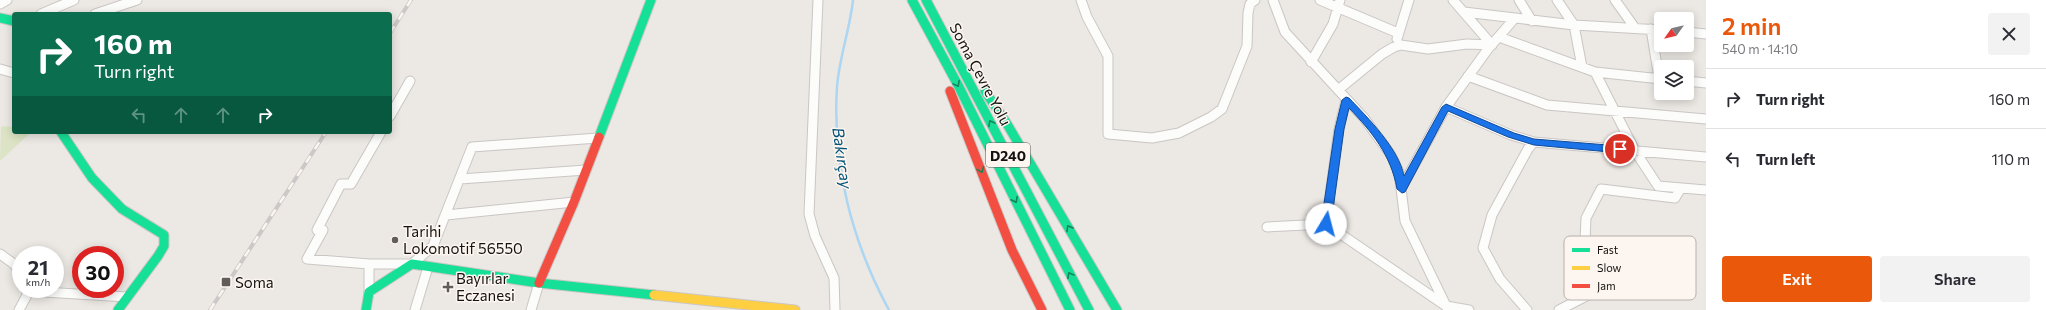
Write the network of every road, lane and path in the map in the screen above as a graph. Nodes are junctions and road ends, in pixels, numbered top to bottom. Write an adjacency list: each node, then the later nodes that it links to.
1 (7, 0): 18 (street)
2 (74, 0): 19 (street)
3 (137, 0): 20 (street)
4 (651, 0): 57 (main road)
5 (818, 0): 89 (street)
6 (912, 0): 23 (main road, Soma Çevre Yolu / D240)
7 (926, 0): 22 (main road, Soma Çevre Yolu / D240)
8 (1081, 0): 9 (street)
9 (1255, 0)
10 (1273, 0): 39 (street)
11 (1320, 0): 17 (street)
12 (1409, 0): 32 (street)
13 (1453, 0): 21 (street)
14 (1519, 0): 27 (street)
15 (1557, 0): 28 (street)
16 (1615, 0): 29 (street)
17 (1340, 3): 32 (street); 39 (street)
18 (0, 4)
19 (46, 12)
20 (101, 12)
21 (1464, 12): 25 (street); 36 (street)
22 (933, 13): 92 (main road, Soma Çevre Yolu / D240, one-way to 22); 93 (main road, one-way to 22)
23 (920, 16): 90 (main road, one-way to 90); 91 (main road, Soma Çevre Yolu / D240, one-way to 91)
24 (0, 18): 26 (main road)
25 (1514, 19): 27 (street); 35 (street)
26 (12, 21)
27 (1532, 21): 28 (street)
28 (1574, 25): 29 (street); 40 (street)
29 (1635, 28): 30 (street)
30 (1651, 29): 31 (street); 38 (street)
31 (1654, 29)
32 (1398, 33): 37 (street)
33 (1694, 33): 34 (street)
34 (1706, 34)
35 (1499, 37): 36 (street); 40 (street)
36 (1492, 44): 37 (street); 44 (street)
37 (1400, 45): 49 (street)
38 (1657, 60)
39 (1311, 62): 49 (street)
40 (1582, 67): 43 (street)
41 (0, 69): 42 (street)
42 (12, 72)
43 (1595, 72): 45 (street); 52 (street)
44 (1468, 76): 51 (street); 52 (street)
45 (1654, 77)
46 (410, 81): 53 (street)
47 (1694, 82): 48 (street)
48 (1706, 83)
49 (1338, 90): 50 (street)
50 (1346, 100): 64 (street); 68 (street)
51 (1446, 107): 58 (street); 64 (street)
52 (1615, 110): 54 (street); 59 (street)
53 (392, 112)
54 (1706, 119)
55 (62, 134): 79 (main road)
56 (380, 134): 73 (street)
57 (598, 138): 61 (main road); 62 (street)
58 (1534, 142): 59 (street); 95 (street)
59 (1635, 151): 60 (street); 63 (street)
60 (1706, 157)
61 (586, 170): 62 (street); 66 (main road)
62 (460, 179): 67 (street)
63 (1681, 188): 65 (street); 70 (street)
64 (1402, 189): 82 (street)
65 (1706, 190)
66 (574, 202): 67 (street); 76 (main road)
67 (446, 215): 74 (street)
68 (1326, 224): 69 (street); 82 (street)
69 (1267, 227)
70 (1585, 236)
71 (0, 254): 72 (street)
72 (12, 263)
73 (369, 264): 74 (street); 77 (street)
74 (412, 264): 75 (main road); 77 (main road)
75 (428, 267): 76 (main road); 86 (street)
76 (539, 283): 87 (street); 88 (main road)
77 (369, 292): 85 (main road)
78 (64, 293): 79 (street)
79 (127, 297): 84 (main road)
80 (25, 298): 83 (street)
81 (1579, 300): 96 (street)
82 (1447, 308): 94 (street)
83 (19, 310)
84 (118, 310)
85 (366, 310)
86 (415, 310)
87 (531, 310)
88 (795, 310)
89 (835, 310)
90 (1042, 310)
91 (1070, 310)
92 (1088, 310)
93 (1118, 310)
94 (1469, 310)
95 (1527, 310)
96 (1559, 310)

